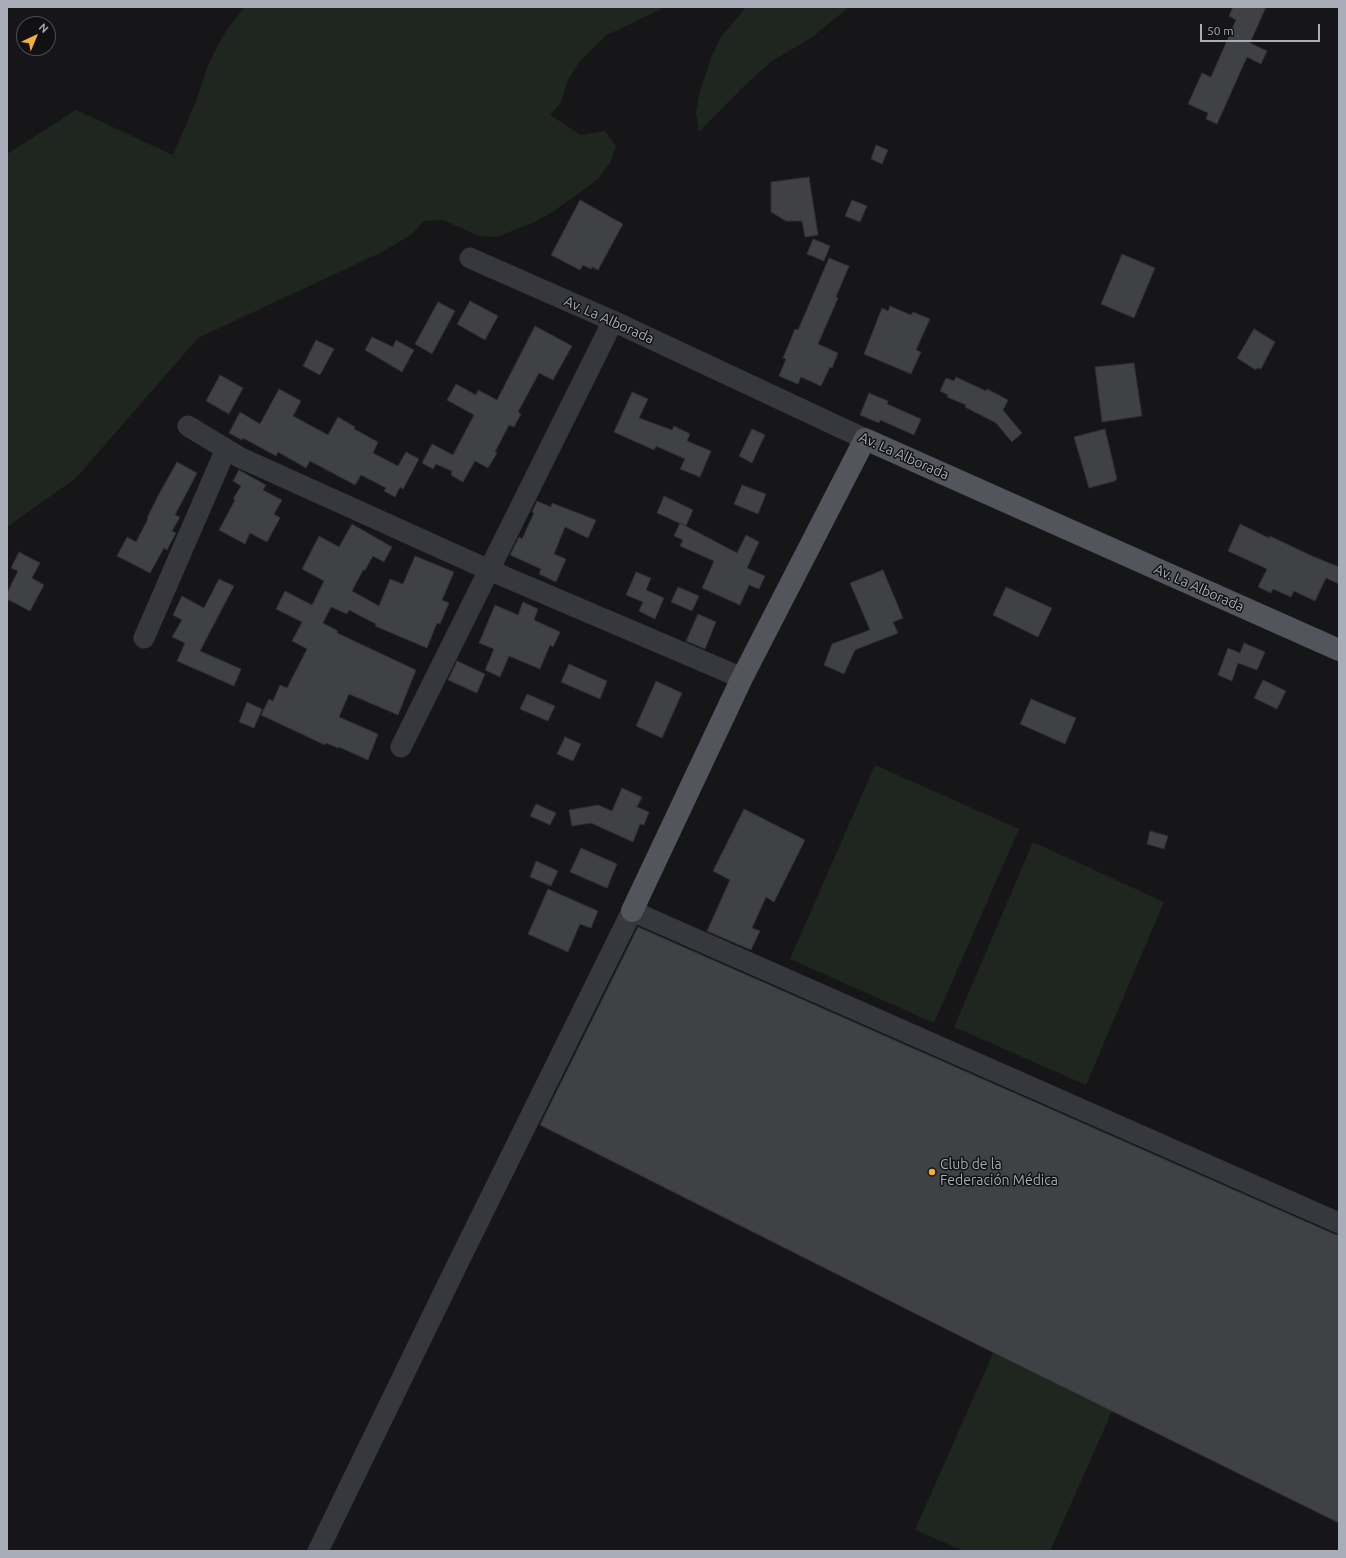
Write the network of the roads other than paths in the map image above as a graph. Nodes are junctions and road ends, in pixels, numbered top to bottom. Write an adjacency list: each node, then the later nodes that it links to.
1 (470, 258): 2 (street, Av. La Alborada)
2 (614, 321): 4 (street, Av. La Alborada); 6 (street)
3 (188, 426): 5 (street)
4 (865, 438): 8 (main road, Av. La Alborada); 9 (main road)
5 (226, 449): 6 (street); 7 (street)
6 (489, 570): 9 (street); 10 (street)
7 (144, 638)
8 (1339, 650)
9 (742, 678): 11 (main road)
10 (401, 747)
11 (632, 911): 12 (street); 13 (street)
12 (1339, 1223)
13 (318, 1551)

